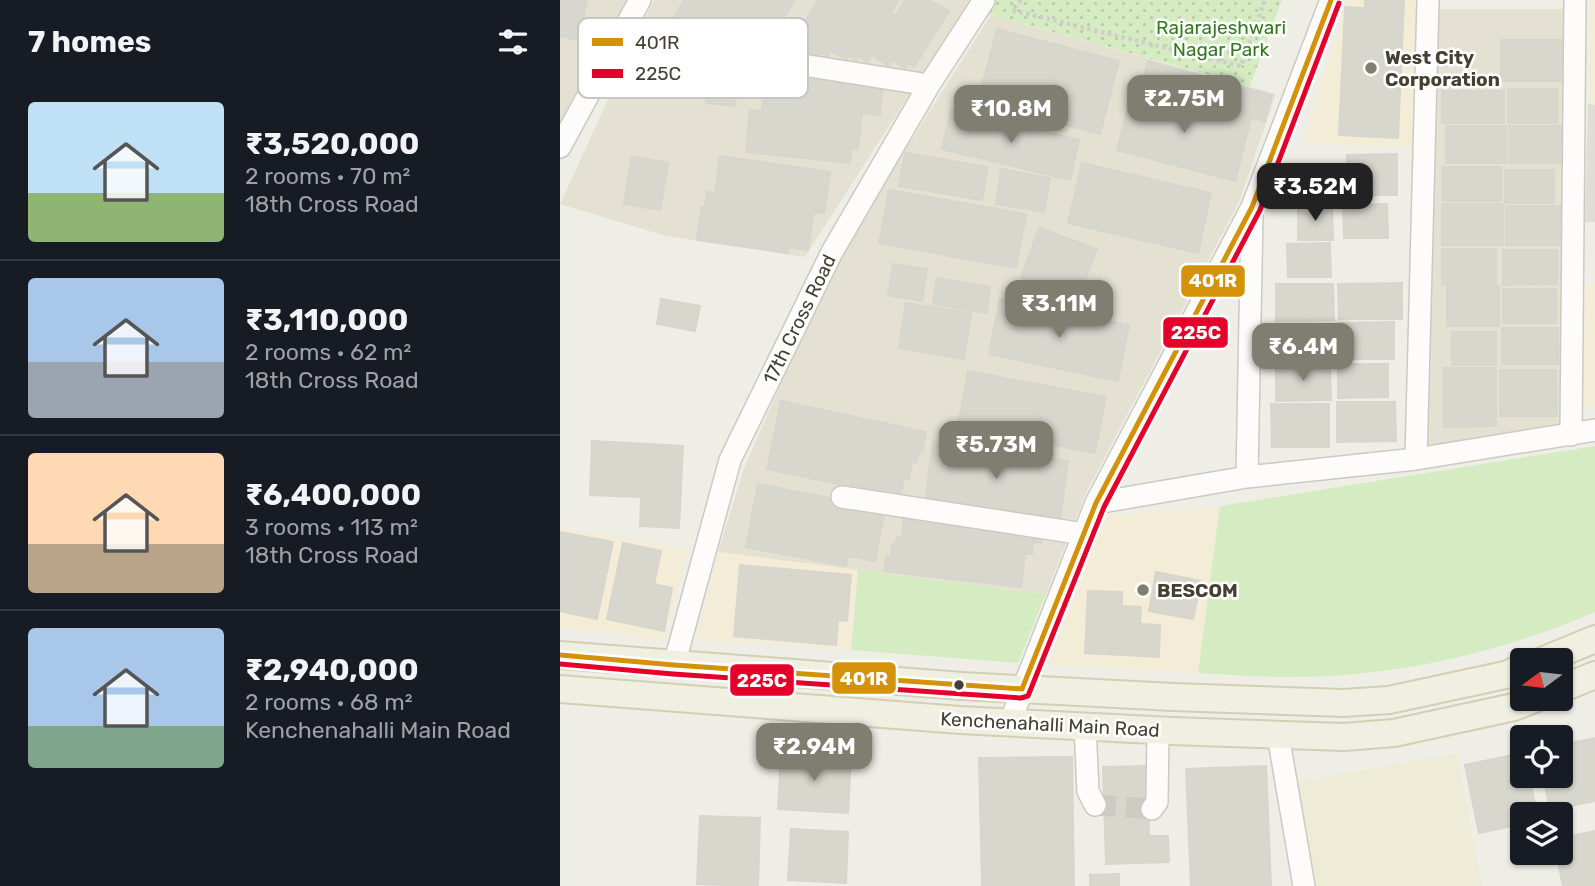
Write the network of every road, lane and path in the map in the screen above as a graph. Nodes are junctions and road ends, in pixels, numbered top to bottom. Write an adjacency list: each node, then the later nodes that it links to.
1 (640, 0): 8 (street)
2 (984, 0): 10 (street, 17th Cross Road)
3 (1021, 0): 4 (path)
4 (1265, 0)
5 (1331, 0): 13 (street)
6 (1428, 0): 16 (street)
7 (1575, 0): 15 (street)
8 (630, 18)
9 (808, 66): 10 (street)
10 (929, 85): 24 (street, 17th Cross Road)
11 (587, 98): 12 (street)
12 (560, 147)
13 (1252, 207): 17 (street); 19 (street)
14 (1595, 430): 15 (street)
15 (1571, 435): 16 (street)
16 (1416, 459): 17 (street)
17 (1247, 477): 19 (street)
18 (842, 497): 20 (street)
19 (1096, 503): 20 (street)
20 (1084, 534): 29 (street)
21 (1595, 639): 22 (main road)
22 (1573, 648)
23 (560, 655): 24 (main road, Kenchenahalli Main Road)
24 (674, 665): 29 (main road, Kenchenahalli Main Road)
25 (1510, 674): 29 (main road, Kenchenahalli Main Road)
26 (1595, 675): 27 (main road)
27 (1573, 684)
28 (560, 689): 31 (main road, Kenchenahalli Main Road)
29 (1022, 689): 31 (street)
30 (1510, 708): 34 (main road, Kenchenahalli Main Road)
31 (1010, 722): 32 (main road, Kenchenahalli Main Road)
32 (1085, 726): 33 (main road, Kenchenahalli Main Road); 35 (street)
33 (1158, 730): 34 (main road, Kenchenahalli Main Road); 36 (street)
34 (1278, 735): 37 (street)
35 (1095, 805)
36 (1152, 809)
37 (1304, 886)

